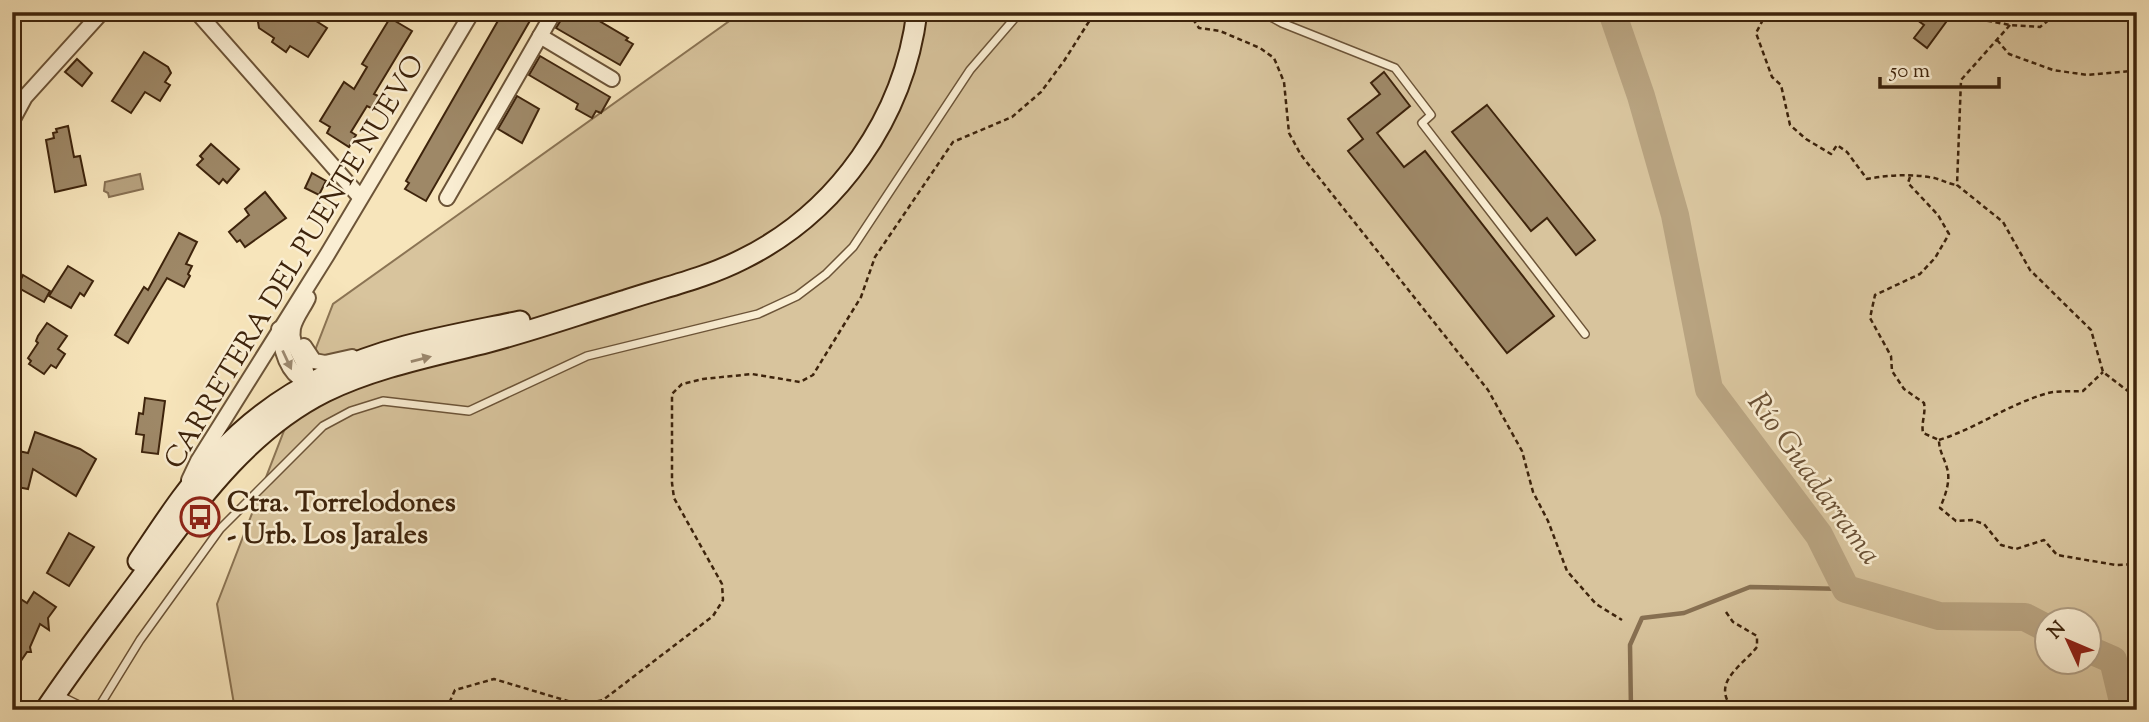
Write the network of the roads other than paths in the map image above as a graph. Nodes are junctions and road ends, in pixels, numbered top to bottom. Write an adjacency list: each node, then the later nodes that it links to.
1 (102, 12): 10 (street)
2 (197, 12): 11 (street)
3 (472, 12): 11 (street, CARRETERA DEL PUENTE NUEVO)
4 (554, 12): 8 (street)
5 (917, 12): 14 (main road)
6 (1020, 12): 26 (lane)
7 (1262, 12): 17 (lane)
8 (540, 36): 9 (street); 12 (street)
9 (612, 79)
10 (12, 121)
11 (360, 197): 13 (street, CARRETERA DEL PUENTE NUEVO)
12 (447, 198)
13 (327, 255): 15 (street); 16 (street, CARRETERA DEL PUENTE NUEVO)
14 (634, 297): 18 (main road); 19 (main road, one-way to 14)
15 (304, 307): 18 (street); 20 (street)
16 (279, 330): 20 (street, one-way to 20); 22 (street, CARRETERA DEL PUENTE NUEVO)
17 (1585, 334)
18 (404, 346): 20 (main road)
19 (390, 368): 20 (street); 21 (main road)
20 (307, 383): 21 (street); 22 (main road)
21 (228, 466): 23 (main road)
22 (179, 500): 23 (main road)
23 (75, 665): 24 (main road)
24 (50, 702): 25 (lane)
25 (89, 710)
26 (97, 710)

